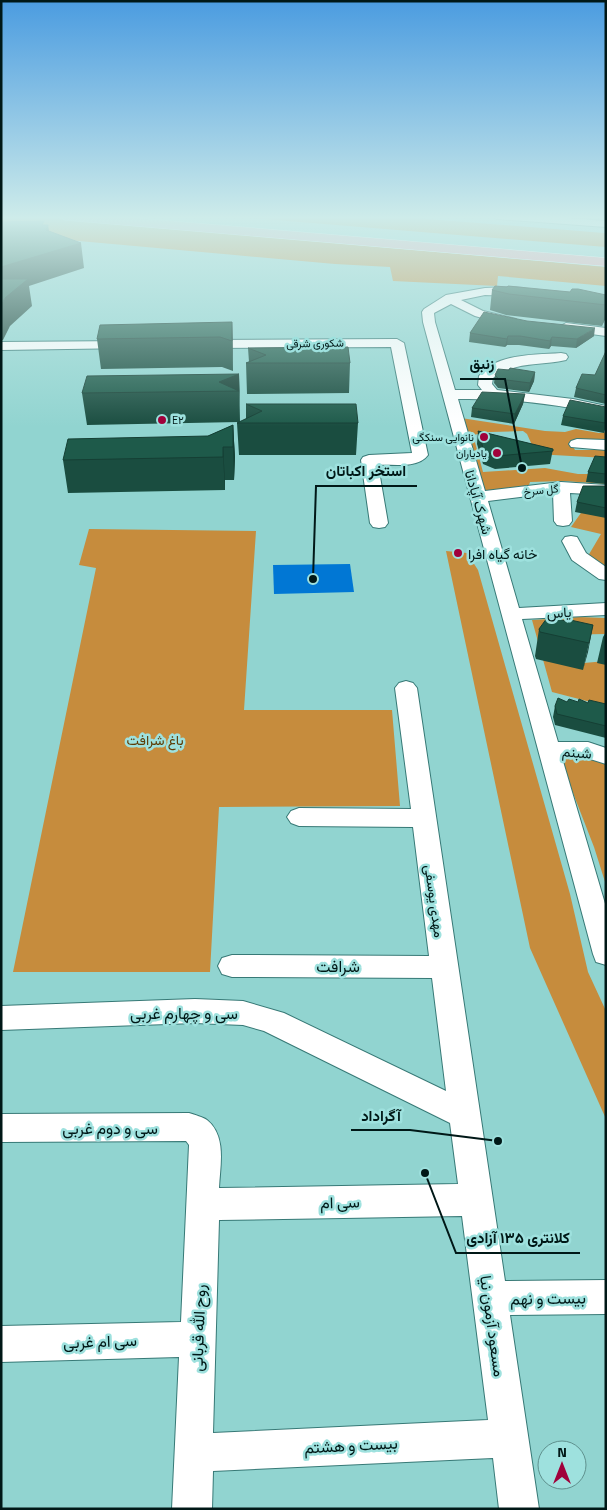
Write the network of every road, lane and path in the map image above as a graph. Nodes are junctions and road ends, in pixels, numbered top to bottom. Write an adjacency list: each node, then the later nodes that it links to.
1 (537, 294): 2 (street, شهرک آپادانا)
2 (450, 298): 3 (street); 11 (street, شهرک آپادانا)
3 (520, 323)
4 (549, 325): 5 (street)
5 (606, 332)
6 (192, 344): 19 (street, شکوری شرقی)
7 (143, 345): 8 (street)
8 (1, 346)
9 (561, 357): 10 (street)
10 (493, 394): 11 (street); 12 (street)
11 (449, 395): 17 (street, شهرک آپادانا)
12 (606, 411)
13 (577, 444): 14 (street)
14 (606, 445)
15 (561, 487): 16 (street, گل سرخ); 17 (street, گل سرخ); 18 (street)
16 (606, 490)
17 (477, 497): 23 (street, شهرک آپادانا)
18 (564, 521)
19 (379, 523)
20 (571, 541): 21 (street)
21 (606, 575)
22 (606, 609): 23 (street, یاس)
23 (512, 614): 25 (street, شهرک آپادانا)
24 (406, 688): 28 (street, مهدی یوسفی)
25 (548, 750): 26 (street, شبنم); 29 (street, شهرک آپادانا)
26 (606, 756)
27 (299, 817): 28 (street)
28 (424, 818): 31 (street, مهدی یوسفی)
29 (606, 954)
30 (232, 966): 31 (street, شرافت)
31 (444, 967): 33 (street, مهدی یوسفی)
32 (1, 1018): 33 (street, سی و چهارم غربی)
33 (464, 1114): 36 (street, مسعود آزمون نیا)
34 (1, 1128): 35 (street, سی و دوم غربی)
35 (206, 1148): 37 (street, روح الله قربانی)
36 (476, 1200): 37 (street, سی ام); 39 (street, مسعود آزمون نیا)
37 (203, 1204): 40 (street, روح الله قربانی)
38 (606, 1297): 39 (street, بیست و نهم)
39 (489, 1298): 42 (street, مسعود آزمون نیا)
40 (198, 1339): 41 (street, سی ام غربی); 43 (street, روح الله قربانی)
41 (1, 1344)
42 (509, 1438): 43 (street, بیست و هشتم); 45 (street, مسعود آزمون نیا)
43 (194, 1453): 44 (street, روح الله قربانی)
44 (192, 1509)
45 (518, 1509)

